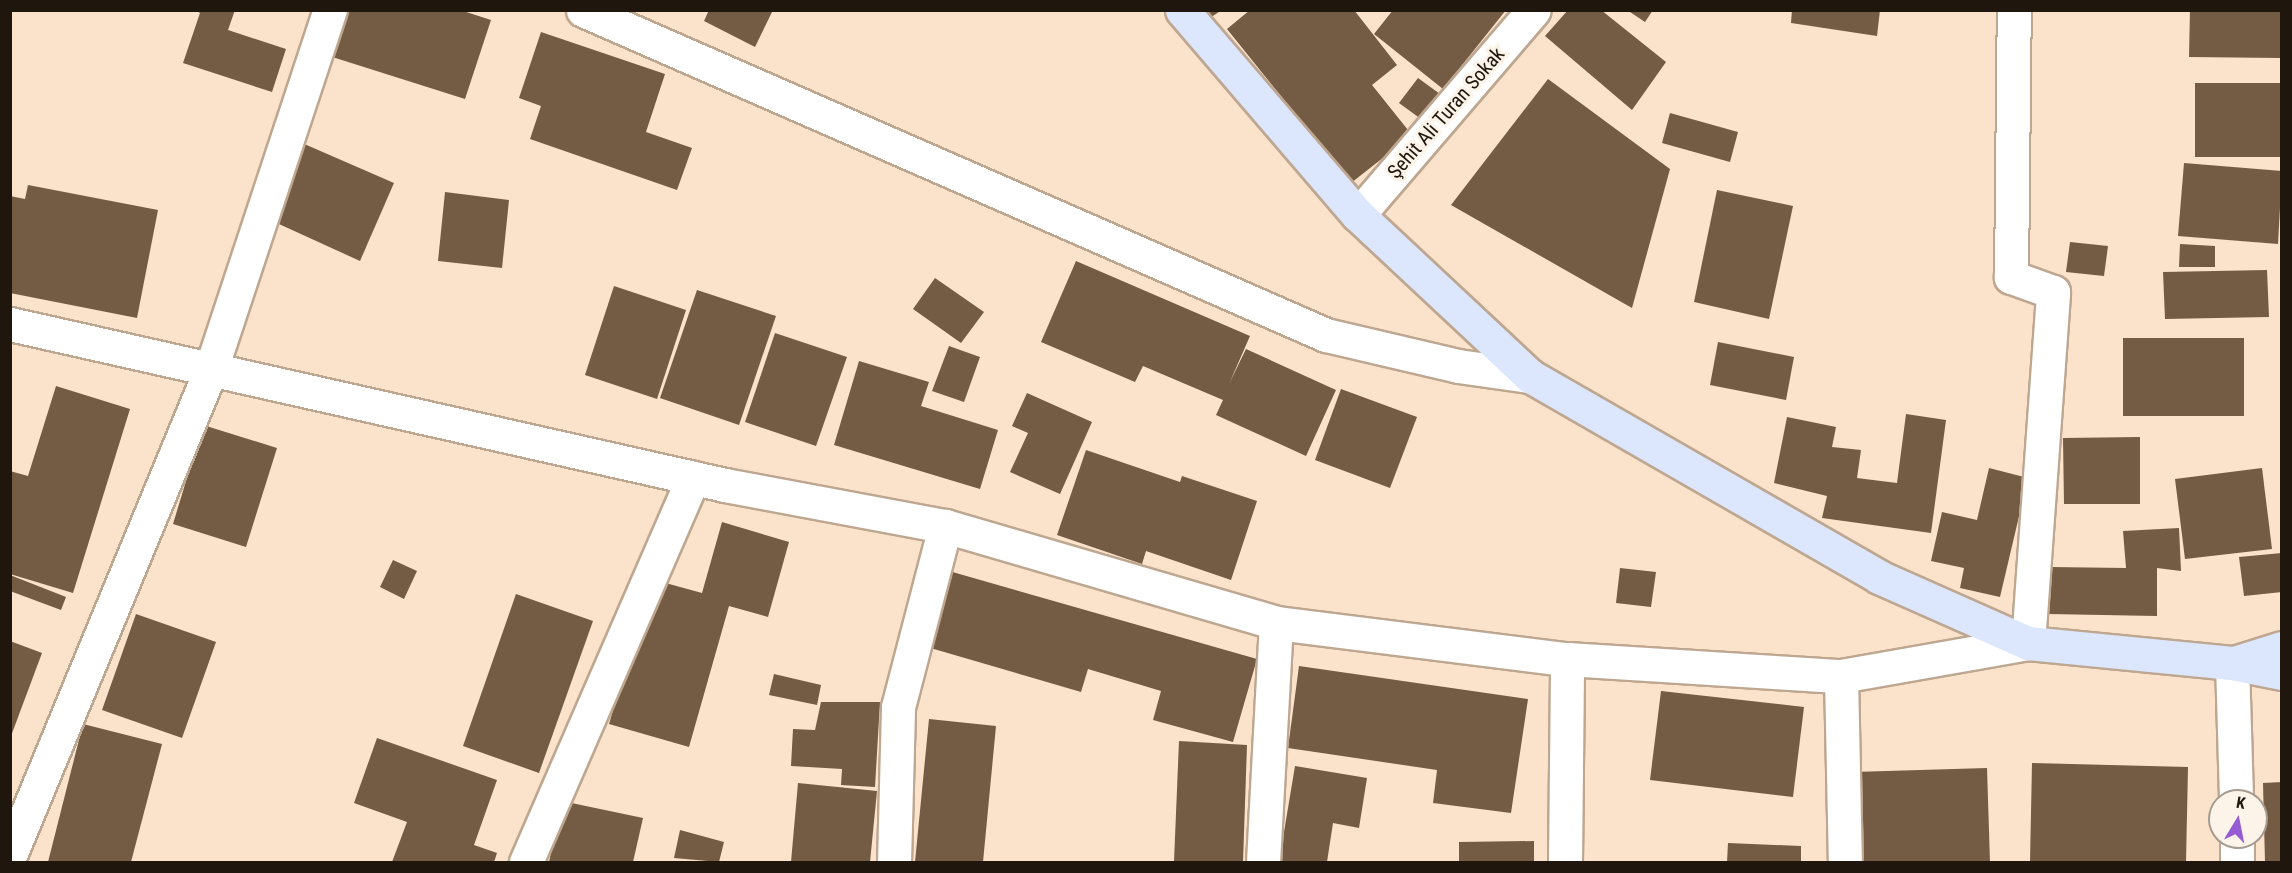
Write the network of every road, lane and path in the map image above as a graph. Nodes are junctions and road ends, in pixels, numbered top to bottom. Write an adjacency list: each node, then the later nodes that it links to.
1 (330, 10): 8 (street)
2 (583, 10): 9 (street)
3 (1182, 10): 6 (street)
4 (1534, 10): 6 (street, Şehit Ali Turan Sokak)
5 (2014, 10): 13 (street)
6 (1358, 214): 9 (street)
7 (10, 324): 8 (street)
8 (211, 369): 10 (street); 20 (street)
9 (1530, 376): 13 (street)
10 (693, 478): 11 (street); 21 (street)
11 (945, 526): 12 (street); 22 (street)
12 (1276, 623): 15 (street); 23 (street)
13 (2028, 644): 16 (street); 18 (street)
14 (2282, 648): 16 (street)
15 (1567, 659): 18 (street); 24 (street)
16 (2232, 663): 17 (street); 19 (street)
17 (2282, 673)
18 (1840, 676): 25 (street)
19 (2236, 789)
20 (10, 855)
21 (526, 862)
22 (894, 862)
23 (1263, 862)
24 (1565, 862)
25 (1845, 862)

